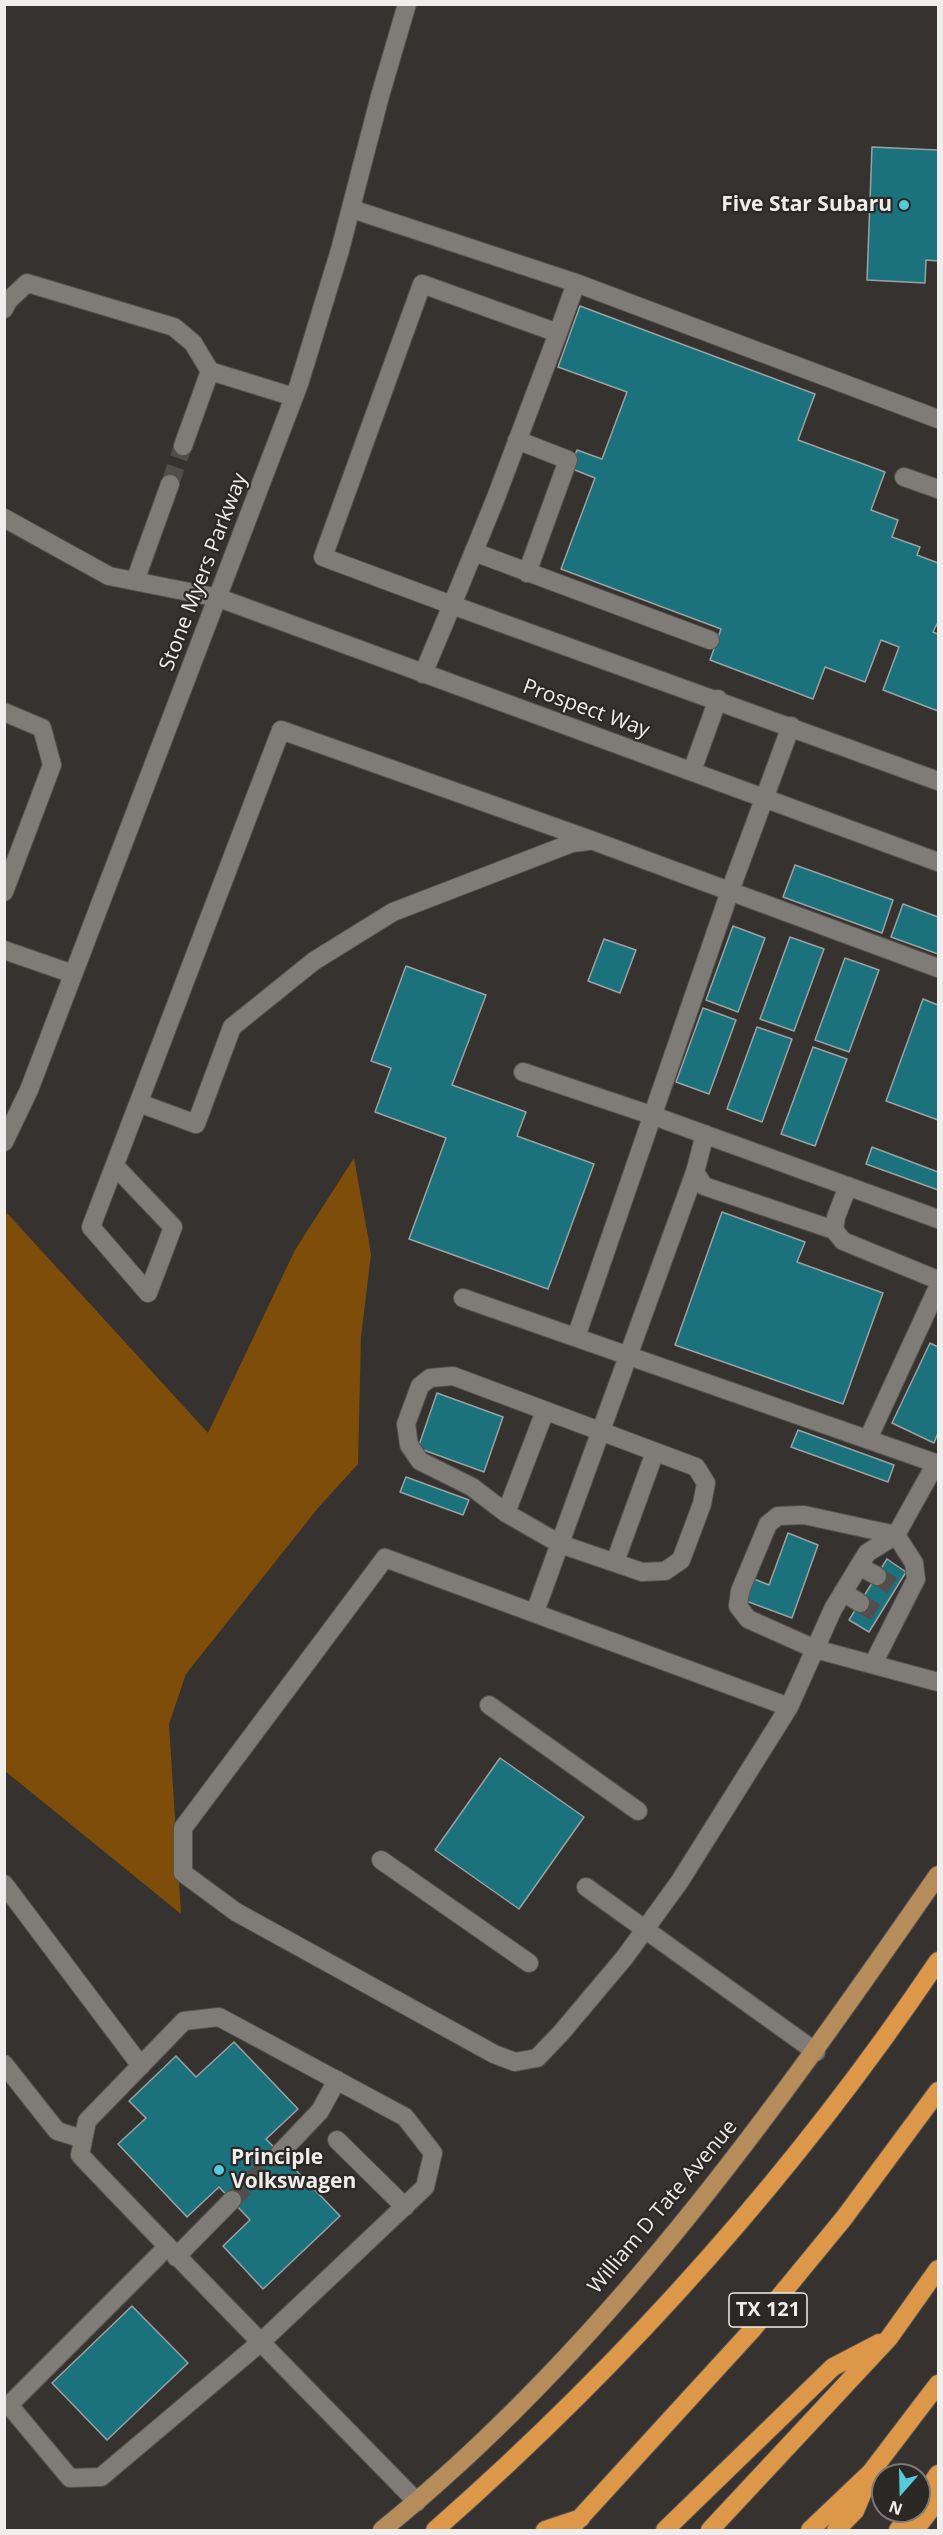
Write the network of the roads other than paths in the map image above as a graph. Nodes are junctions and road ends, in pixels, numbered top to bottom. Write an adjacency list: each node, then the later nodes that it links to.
1 (407, 4): 2 (street, Stone Myers Parkway)
2 (352, 209): 3 (street); 7 (street, Stone Myers Parkway)
3 (576, 283): 5 (street); 8 (street)
4 (4, 309): 6 (street)
5 (558, 333): 9 (street); 19 (street)
6 (210, 371): 7 (street); 10 (street)
7 (294, 397): 18 (street, Stone Myers Parkway)
8 (939, 419)
9 (517, 440): 15 (street); 16 (street)
10 (183, 446)
11 (904, 477): 13 (street)
12 (170, 484): 17 (street)
13 (939, 489)
14 (4, 518): 17 (street, Prospect Way)
15 (474, 552): 16 (street); 19 (street)
16 (527, 573): 20 (street)
17 (135, 581): 18 (street, Prospect Way)
18 (219, 598): 21 (street, Prospect Way); 34 (street, Stone Myers Parkway)
19 (452, 605): 21 (street); 22 (street)
20 (710, 640)
21 (423, 674): 25 (street, Prospect Way)
22 (718, 699): 24 (street); 25 (street)
23 (4, 712): 31 (street)
24 (791, 726): 26 (street); 27 (street)
25 (692, 771): 27 (street, Prospect Way)
26 (939, 780)
27 (765, 798): 29 (street, Prospect Way); 30 (street)
28 (591, 840): 30 (street); 36 (street); 36 (street)
29 (939, 862)
30 (730, 891): 33 (street); 37 (street)
31 (4, 892)
32 (4, 950): 34 (street)
33 (939, 968)
34 (74, 974): 39 (street, Stone Myers Parkway)
35 (523, 1072): 37 (street)
36 (139, 1103): 40 (street)
37 (654, 1116): 38 (street); 48 (street)
38 (705, 1134): 41 (street); 42 (street)
39 (4, 1142)
40 (115, 1166): 40 (street)
41 (695, 1172): 44 (street); 49 (street)
42 (848, 1186): 43 (street); 44 (street)
43 (939, 1219)
44 (834, 1230): 45 (street)
45 (939, 1280)
46 (939, 1287): 52 (street)
47 (463, 1298): 48 (street)
48 (576, 1337): 49 (street)
49 (629, 1354): 51 (street); 52 (street)
50 (545, 1411): 51 (street); 55 (street); 55 (street)
51 (601, 1431): 53 (street); 57 (street)
52 (868, 1439): 54 (street)
53 (655, 1452): 58 (street); 58 (street)
54 (937, 1464): 56 (street)
55 (506, 1513): 57 (street)
56 (896, 1535): 59 (street); 64 (street); 65 (street)
57 (560, 1544): 58 (street); 63 (street)
58 (615, 1562)
59 (860, 1566): 60 (street); 61 (street)
60 (877, 1576)
61 (843, 1592): 62 (street); 64 (street)
62 (860, 1603)
63 (535, 1612): 68 (street); 74 (street)
64 (815, 1649): 65 (street); 68 (street)
65 (873, 1664): 66 (street)
66 (939, 1682)
67 (489, 1705): 69 (street)
68 (789, 1707): 74 (street)
69 (638, 1811)
70 (381, 1860): 76 (street)
71 (939, 1875): 77 (main road, William D Tate Avenue)
72 (4, 1884): 79 (street)
73 (586, 1887): 74 (street)
74 (645, 1930): 77 (street)
75 (939, 1961): 99 (highway)
76 (529, 1963)
77 (816, 2052): 96 (main road, William D Tate Avenue)
78 (4, 2064): 82 (street)
79 (141, 2066): 80 (street); 82 (street)
80 (336, 2080): 84 (street); 86 (street)
81 (939, 2091): 97 (highway, TX 121)
82 (83, 2139): 87 (street)
83 (337, 2140): 86 (street)
84 (280, 2153)
85 (232, 2200): 87 (street)
86 (405, 2207): 90 (street)
87 (172, 2252): 90 (street); 92 (street)
88 (939, 2269): 89 (highway)
89 (889, 2338): 102 (highway); 103 (highway)
90 (261, 2342): 92 (street); 96 (street)
91 (939, 2384): 93 (highway)
92 (7, 2402)
93 (878, 2463)
94 (871, 2472): 104 (highway); 105 (highway)
95 (939, 2500): 106 (highway)
96 (417, 2502): 98 (main road, William D Tate Avenue)
97 (582, 2517): 100 (highway); 101 (highway, TX 121)
98 (381, 2530)
99 (435, 2530)
100 (545, 2530)
101 (569, 2530)
102 (665, 2530)
103 (711, 2530)
104 (810, 2530)
105 (836, 2530)
106 (915, 2530)

